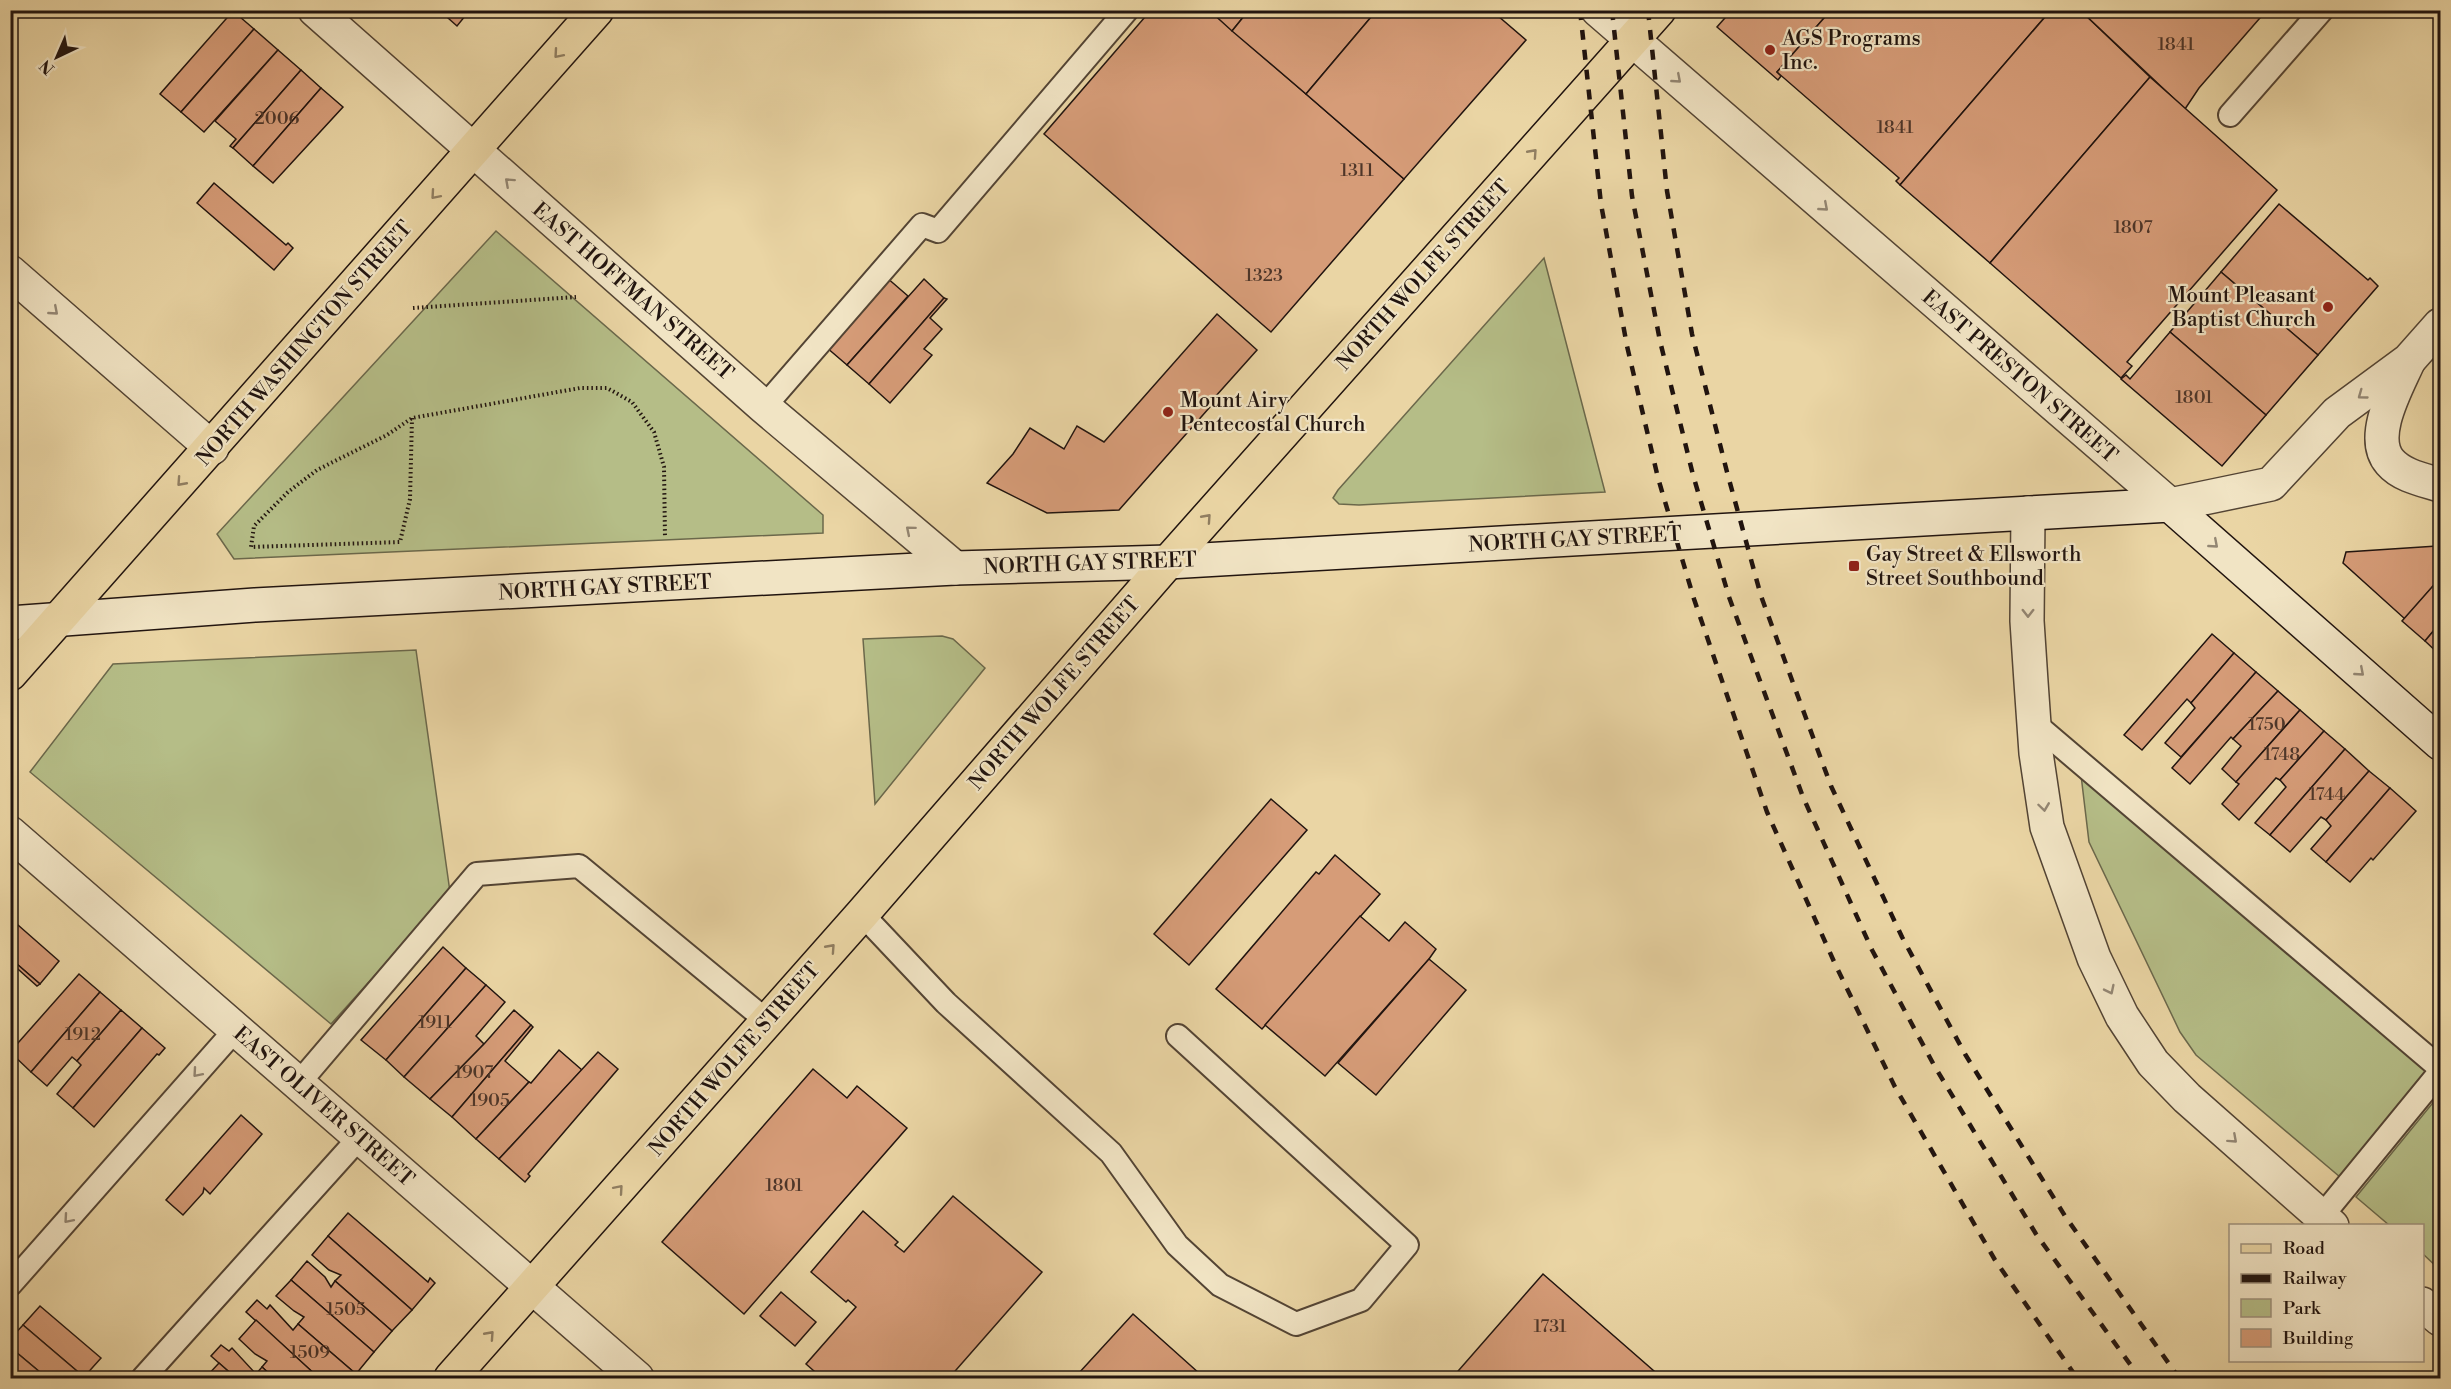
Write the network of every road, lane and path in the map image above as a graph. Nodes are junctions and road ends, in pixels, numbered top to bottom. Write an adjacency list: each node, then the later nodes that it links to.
1 (315, 10): 9 (street, EAST HOFFMAN STREET)
2 (597, 10): 9 (main road, NORTH WASHINGTON STREET, one-way to 9)
3 (1127, 10): 15 (lane)
4 (1598, 10): 7 (street, EAST PRESTON STREET)
5 (1659, 10): 7 (main road, NORTH WOLFE STREET)
6 (2322, 10): 8 (lane)
7 (1633, 41): 19 (street, EAST PRESTON STREET, one-way to 19); 22 (main road, NORTH WOLFE STREET, one-way to 7)
8 (2229, 116)
9 (474, 151): 15 (street, EAST HOFFMAN STREET, one-way to 9); 17 (main road, NORTH WASHINGTON STREET, one-way to 17)
10 (10, 272): 17 (street, one-way to 17)
11 (577, 297): 12 (path)
12 (413, 308)
13 (2440, 325): 14 (street)
14 (2409, 360): 18 (street); 19 (street, NORTH GAY STREET, one-way to 19)
15 (764, 407): 23 (street, EAST HOFFMAN STREET, one-way to 15)
16 (412, 418): 16 (path); 21 (path)
17 (212, 448): 24 (main road, NORTH WASHINGTON STREET, one-way to 24)
18 (2440, 485)
19 (2170, 505): 20 (street, NORTH GAY STREET); 28 (street, EAST PRESTON STREET, one-way to 28)
20 (2028, 513): 22 (street, NORTH GAY STREET); 27 (street, one-way to 27)
21 (665, 538)
22 (1168, 562): 23 (street, NORTH GAY STREET); 30 (main road, NORTH WOLFE STREET)
23 (955, 568): 24 (street, NORTH GAY STREET)
24 (56, 621): 25 (street, NORTH GAY STREET); 26 (main road, NORTH WASHINGTON STREET)
25 (10, 623)
26 (10, 674)
27 (2034, 723): 34 (lane); 37 (street, one-way to 37)
28 (2440, 743)
29 (10, 832): 32 (street, EAST OLIVER STREET)
30 (862, 914): 31 (main road, NORTH WOLFE STREET, one-way to 30); 33 (lane)
31 (767, 1021): 35 (lane); 39 (main road, NORTH WOLFE STREET, one-way to 31)
32 (236, 1029): 35 (street, EAST OLIVER STREET); 38 (lane, one-way to 38)
33 (1178, 1035)
34 (2440, 1070): 37 (lane)
35 (298, 1084): 36 (street, EAST OLIVER STREET)
36 (360, 1137): 39 (street, EAST OLIVER STREET); 42 (lane)
37 (2327, 1221)
38 (10, 1285)
39 (532, 1287): 43 (main road, NORTH WOLFE STREET, one-way to 39); 44 (street, EAST OLIVER STREET)
40 (2424, 1306): 41 (street)
41 (2440, 1320)
42 (143, 1378)
43 (451, 1378)
44 (637, 1378)

